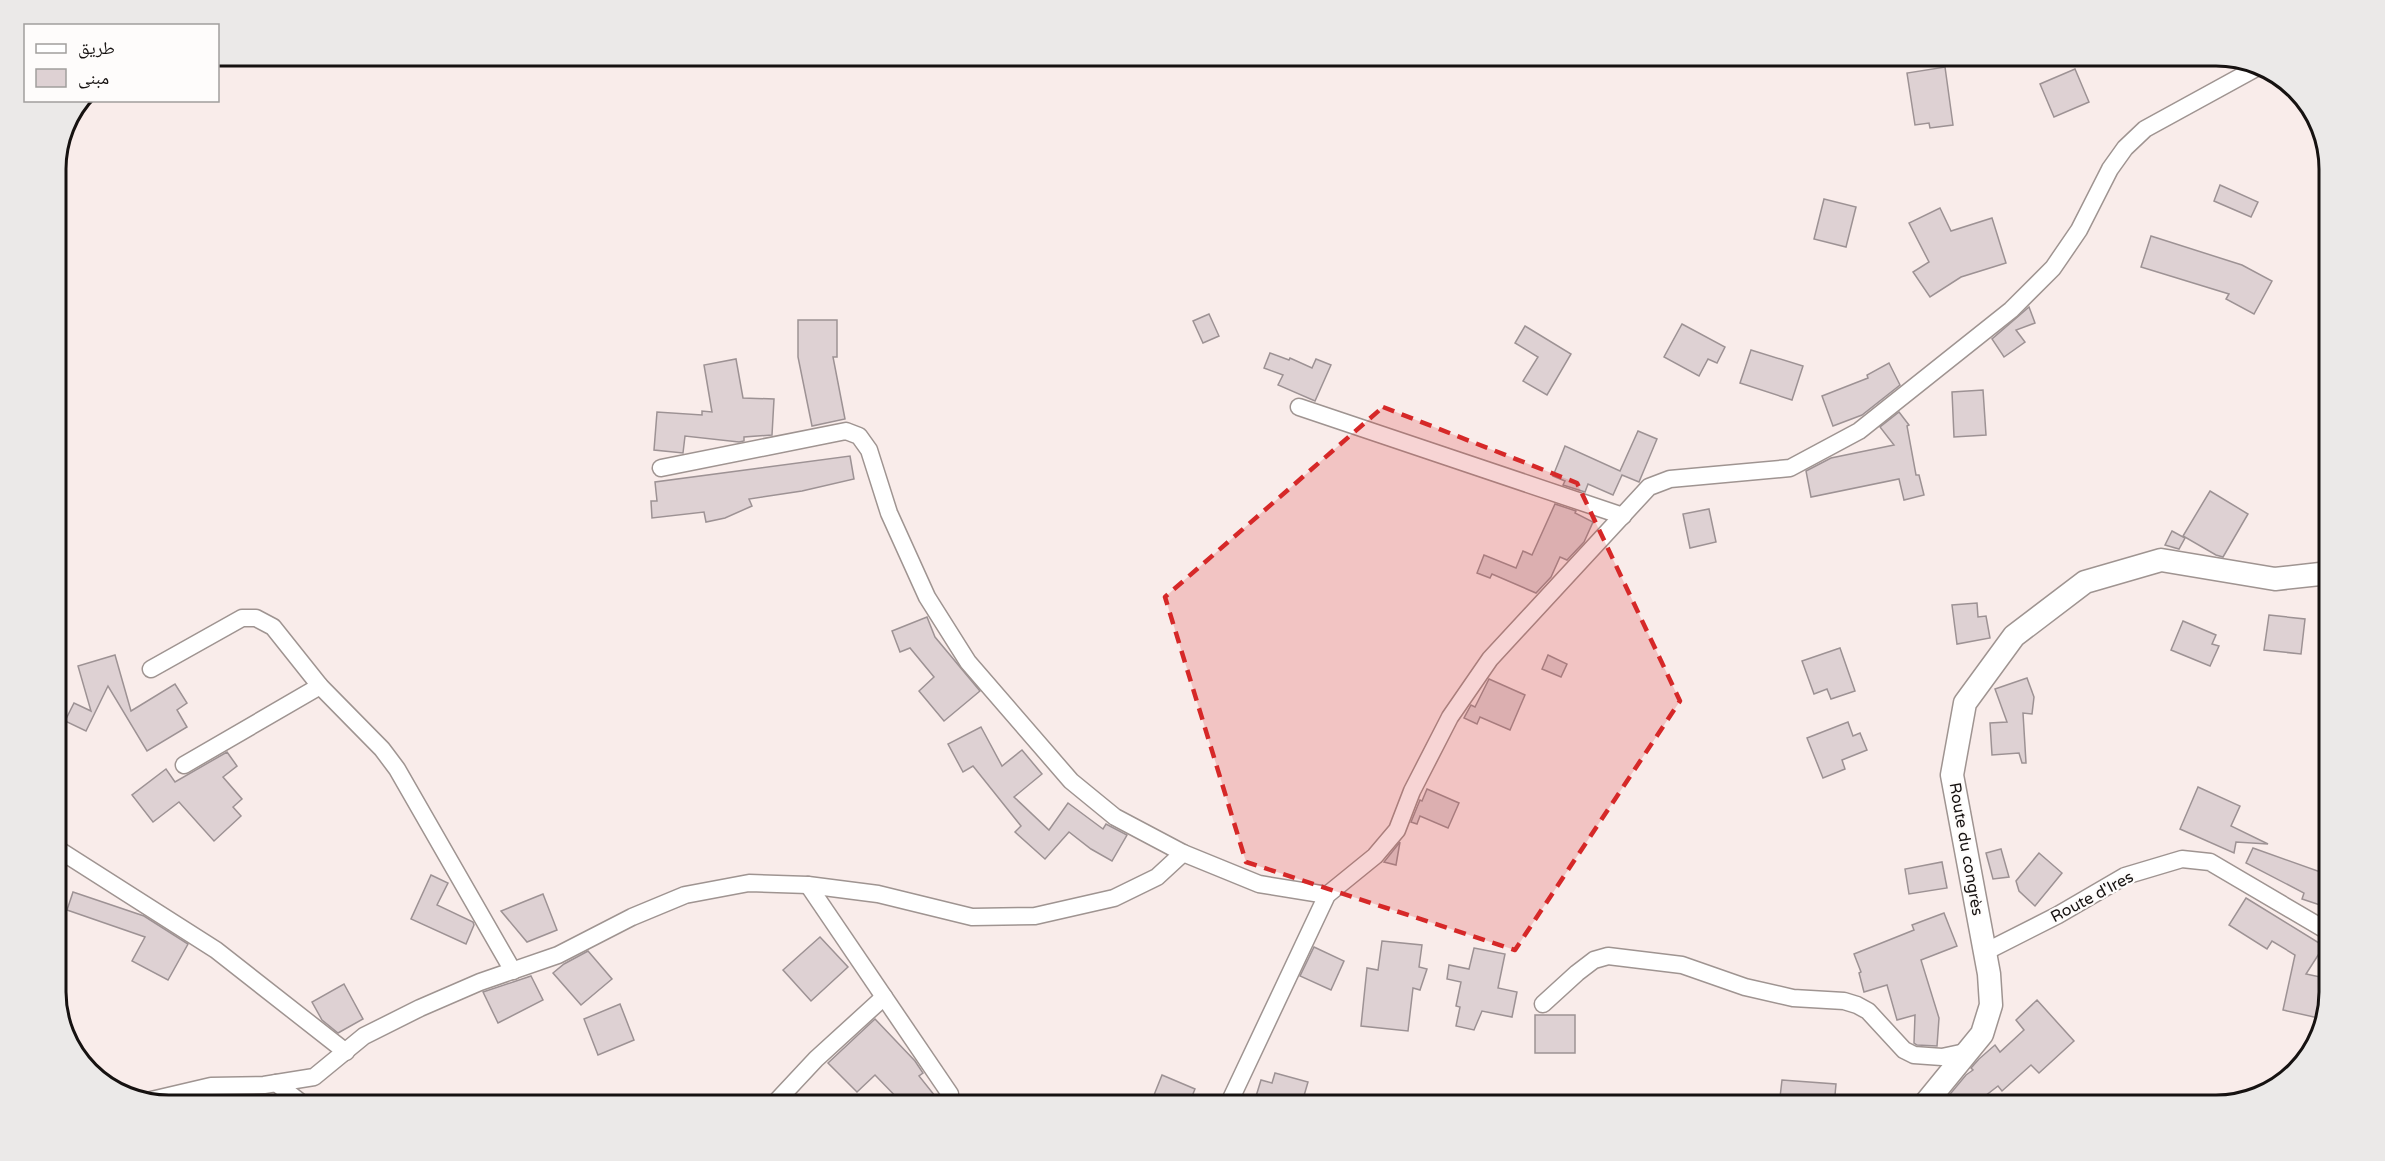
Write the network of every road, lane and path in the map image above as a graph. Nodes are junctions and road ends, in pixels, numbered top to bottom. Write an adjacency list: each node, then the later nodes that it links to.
1 (2249, 72): 4 (street)
2 (1299, 407): 4 (street)
3 (661, 468): 9 (street)
4 (1623, 516): 12 (street)
5 (2319, 574): 14 (main road, Route du congrès)
6 (151, 669): 7 (street)
7 (320, 686): 8 (street); 15 (street)
8 (184, 765)
9 (1183, 853): 11 (street); 12 (street)
10 (66, 854): 19 (street)
11 (808, 885): 15 (street); 16 (street)
12 (1327, 895): 25 (street)
13 (2319, 926): 14 (street, Route d'Ires)
14 (1985, 952): 18 (main road, Route du congrès)
15 (513, 971): 19 (street)
16 (884, 997): 21 (street); 24 (street)
17 (1543, 1004): 18 (street)
18 (1971, 1051): 26 (main road, Route du congrès)
19 (346, 1052): 20 (street)
20 (276, 1083): 22 (street); 23 (street)
21 (950, 1094)
22 (173, 1095)
23 (291, 1095)
24 (783, 1095)
25 (1233, 1095)
26 (1933, 1095)

